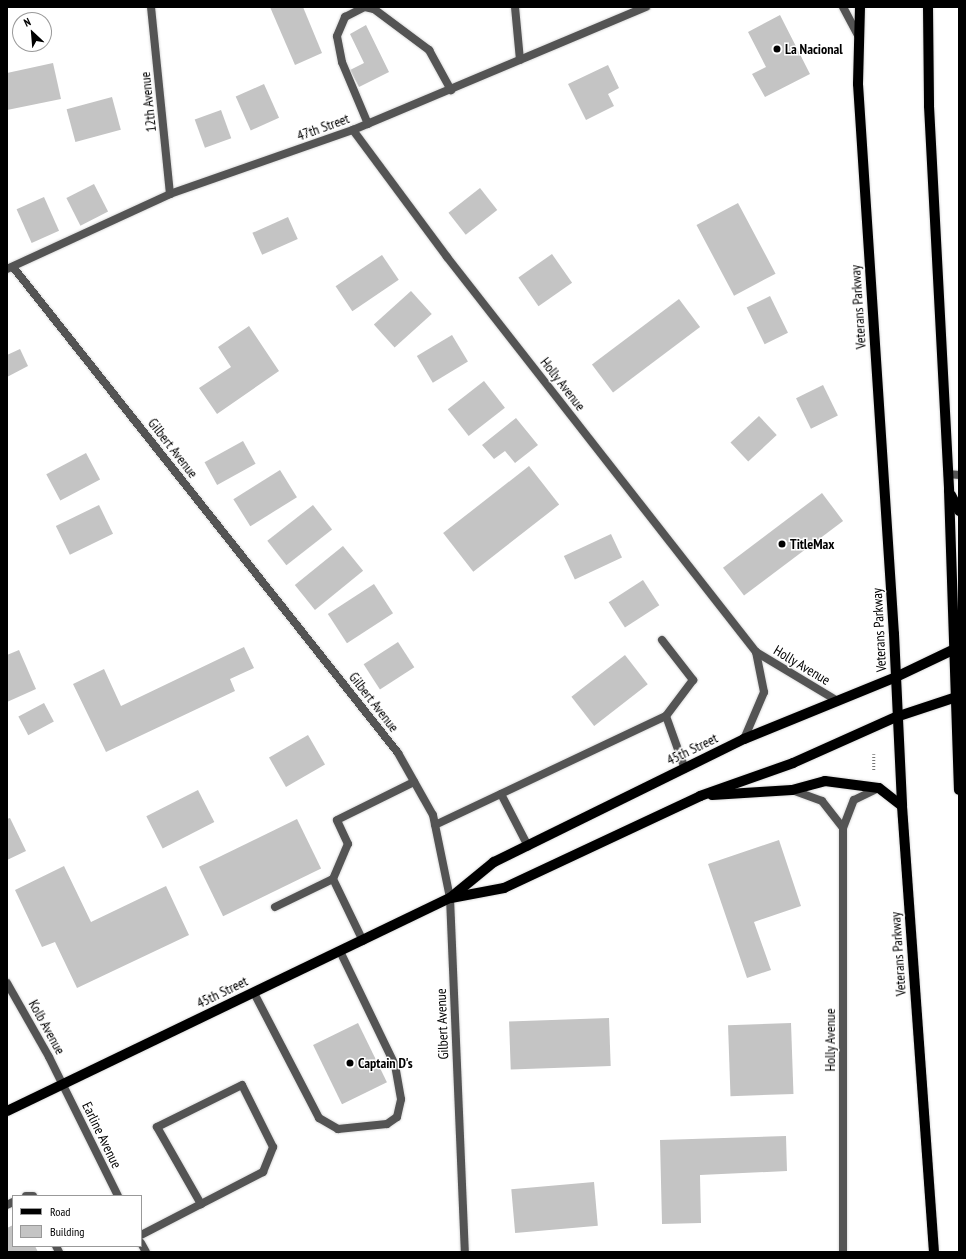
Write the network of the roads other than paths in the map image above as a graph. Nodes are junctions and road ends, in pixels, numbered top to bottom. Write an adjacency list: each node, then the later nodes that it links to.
1 (151, 7): 12 (street, 12th Avenue)
2 (515, 7): 8 (street)
3 (646, 7): 8 (street, 47th Street)
4 (842, 7): 7 (street)
5 (860, 7): 7 (main road, Veterans Parkway)
6 (928, 7): 14 (main road)
7 (859, 37): 21 (main road, Veterans Parkway)
8 (520, 60): 9 (street, 47th Street)
9 (451, 90): 10 (street, 47th Street); 10 (street)
10 (368, 124): 11 (street, 47th Street)
11 (354, 130): 12 (street, 47th Street); 20 (street, Holly Avenue)
12 (170, 194): 13 (street, 47th Street)
13 (10, 268): 28 (street, Gilbert Avenue)
14 (948, 474): 15 (street); 16 (main road)
15 (959, 475)
16 (949, 490): 17 (main road); 19 (main road)
17 (959, 511)
18 (662, 640): 24 (street)
19 (957, 648): 21 (main road, 45th Street); 22 (main road)
20 (756, 652): 23 (street, Holly Avenue); 26 (street, Holly Avenue)
21 (896, 677): 23 (main road, 45th Street); 25 (main road, Veterans Parkway)
22 (958, 697): 25 (main road, 45th Street); 31 (main road)
23 (836, 700): 26 (main road, 45th Street)
24 (666, 716): 27 (street); 32 (street)
25 (896, 717): 33 (main road, 45th Street); 34 (main road, Veterans Parkway)
26 (744, 739): 27 (main road, 45th Street)
27 (685, 769): 37 (main road, 45th Street)
28 (414, 782): 35 (street, Gilbert Avenue); 38 (street)
29 (879, 788): 30 (main road); 34 (main road); 36 (street, Holly Avenue)
30 (792, 790): 33 (main road); 36 (street)
31 (959, 790)
32 (501, 794): 35 (street); 37 (street)
33 (700, 796): 39 (main road, 45th Street)
34 (902, 806): 52 (main road, Veterans Parkway)
35 (435, 825): 39 (street, Gilbert Avenue)
36 (842, 828): 51 (street, Holly Avenue)
37 (528, 846): 39 (main road, 45th Street)
38 (333, 879): 40 (street); 41 (street)
39 (450, 898): 41 (main road, 45th Street); 50 (street, Gilbert Avenue)
40 (275, 907)
41 (362, 940): 42 (main road, 45th Street)
42 (340, 951): 44 (main road, 45th Street); 44 (street)
43 (7, 983): 45 (street, Kolb Avenue)
44 (254, 993): 45 (main road, 45th Street)
45 (63, 1085): 46 (main road, 45th Street); 47 (street, Earline Avenue)
46 (7, 1111)
47 (118, 1195)
48 (201, 1204): 48 (street); 49 (street)
49 (142, 1234)
50 (465, 1252)
51 (844, 1252)
52 (934, 1252)

